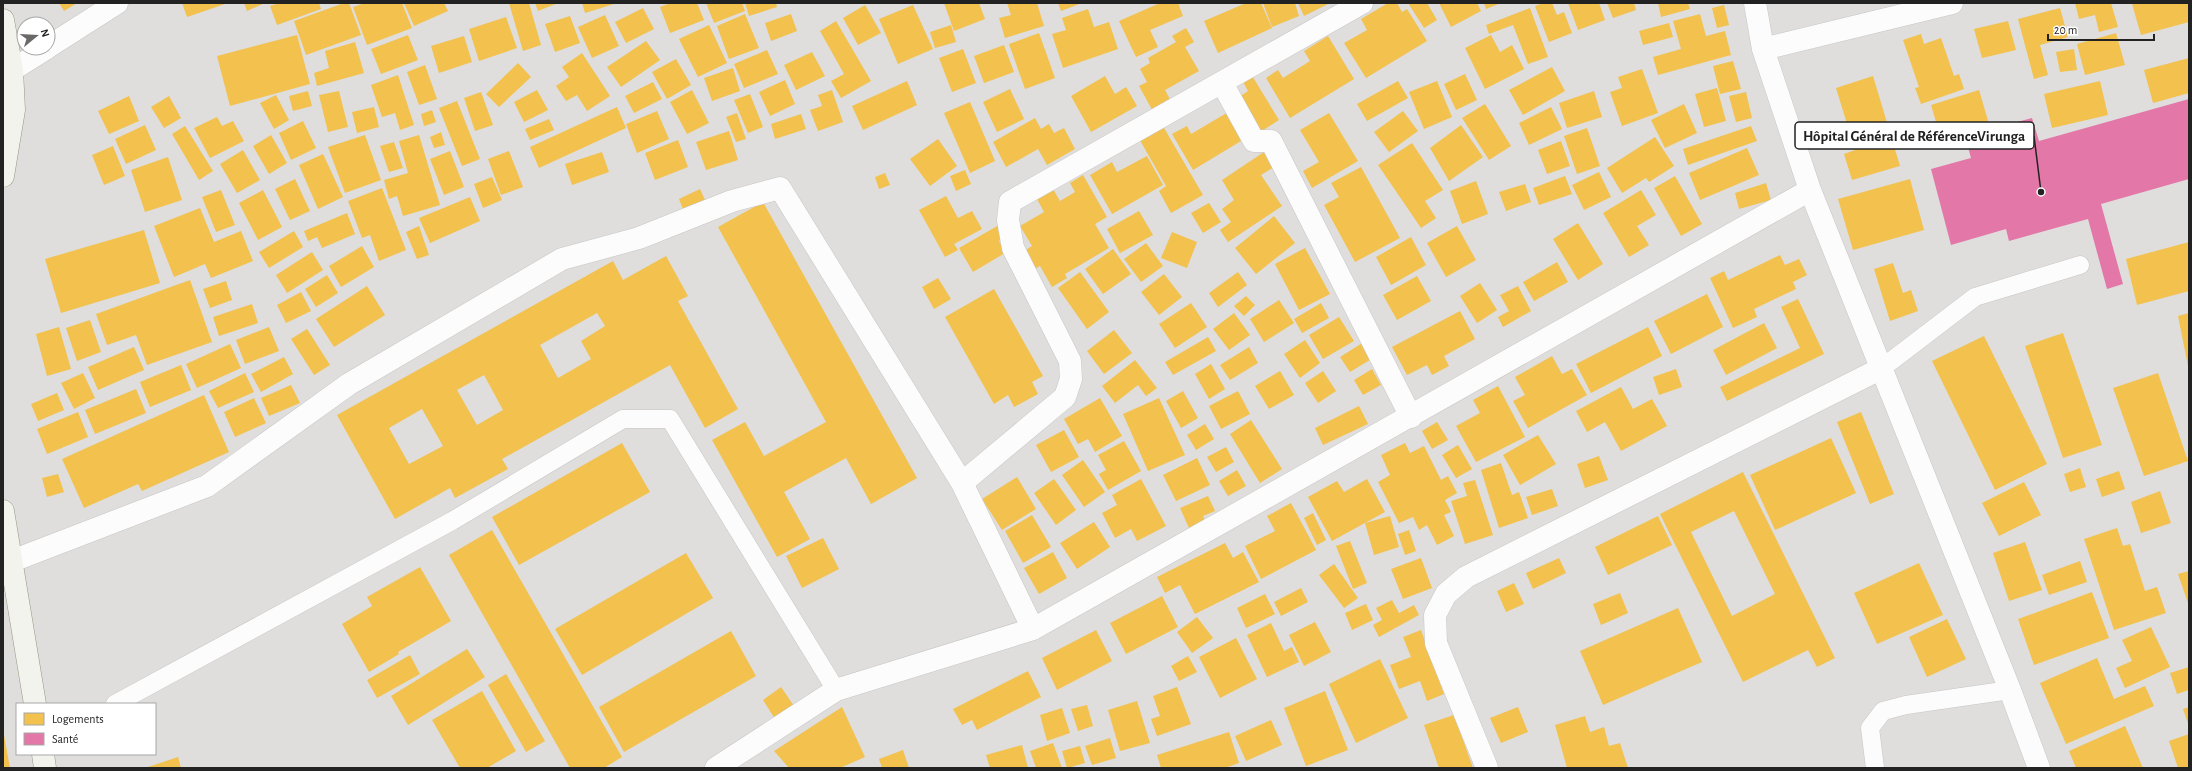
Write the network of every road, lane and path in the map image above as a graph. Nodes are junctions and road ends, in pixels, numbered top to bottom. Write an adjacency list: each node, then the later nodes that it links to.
1 (117, 3): 6 (street)
2 (1362, 3): 10 (street)
3 (1755, 3): 7 (street)
4 (1952, 3): 7 (street)
5 (3, 20): 9 (street)
6 (56, 42)
7 (1763, 49): 13 (street)
8 (34, 56): 9 (street)
9 (12, 70): 11 (street)
10 (1222, 83): 16 (street); 17 (street)
11 (8, 110): 12 (street)
12 (3, 176)
13 (1810, 190): 15 (street); 16 (street)
14 (2080, 265): 15 (lane)
15 (1882, 368): 22 (street); 28 (street)
16 (1411, 417): 20 (street)
17 (962, 483): 19 (street); 20 (street)
18 (3, 511): 19 (street)
19 (12, 561): 23 (street)
20 (1033, 629): 21 (street)
21 (836, 690): 24 (lane); 27 (street)
22 (2010, 690): 29 (lane); 30 (street)
23 (35, 703)
24 (117, 703)
25 (43, 755): 26 (street)
26 (45, 768)
27 (716, 768)
28 (1487, 768)
29 (1875, 768)
30 (2039, 768)

